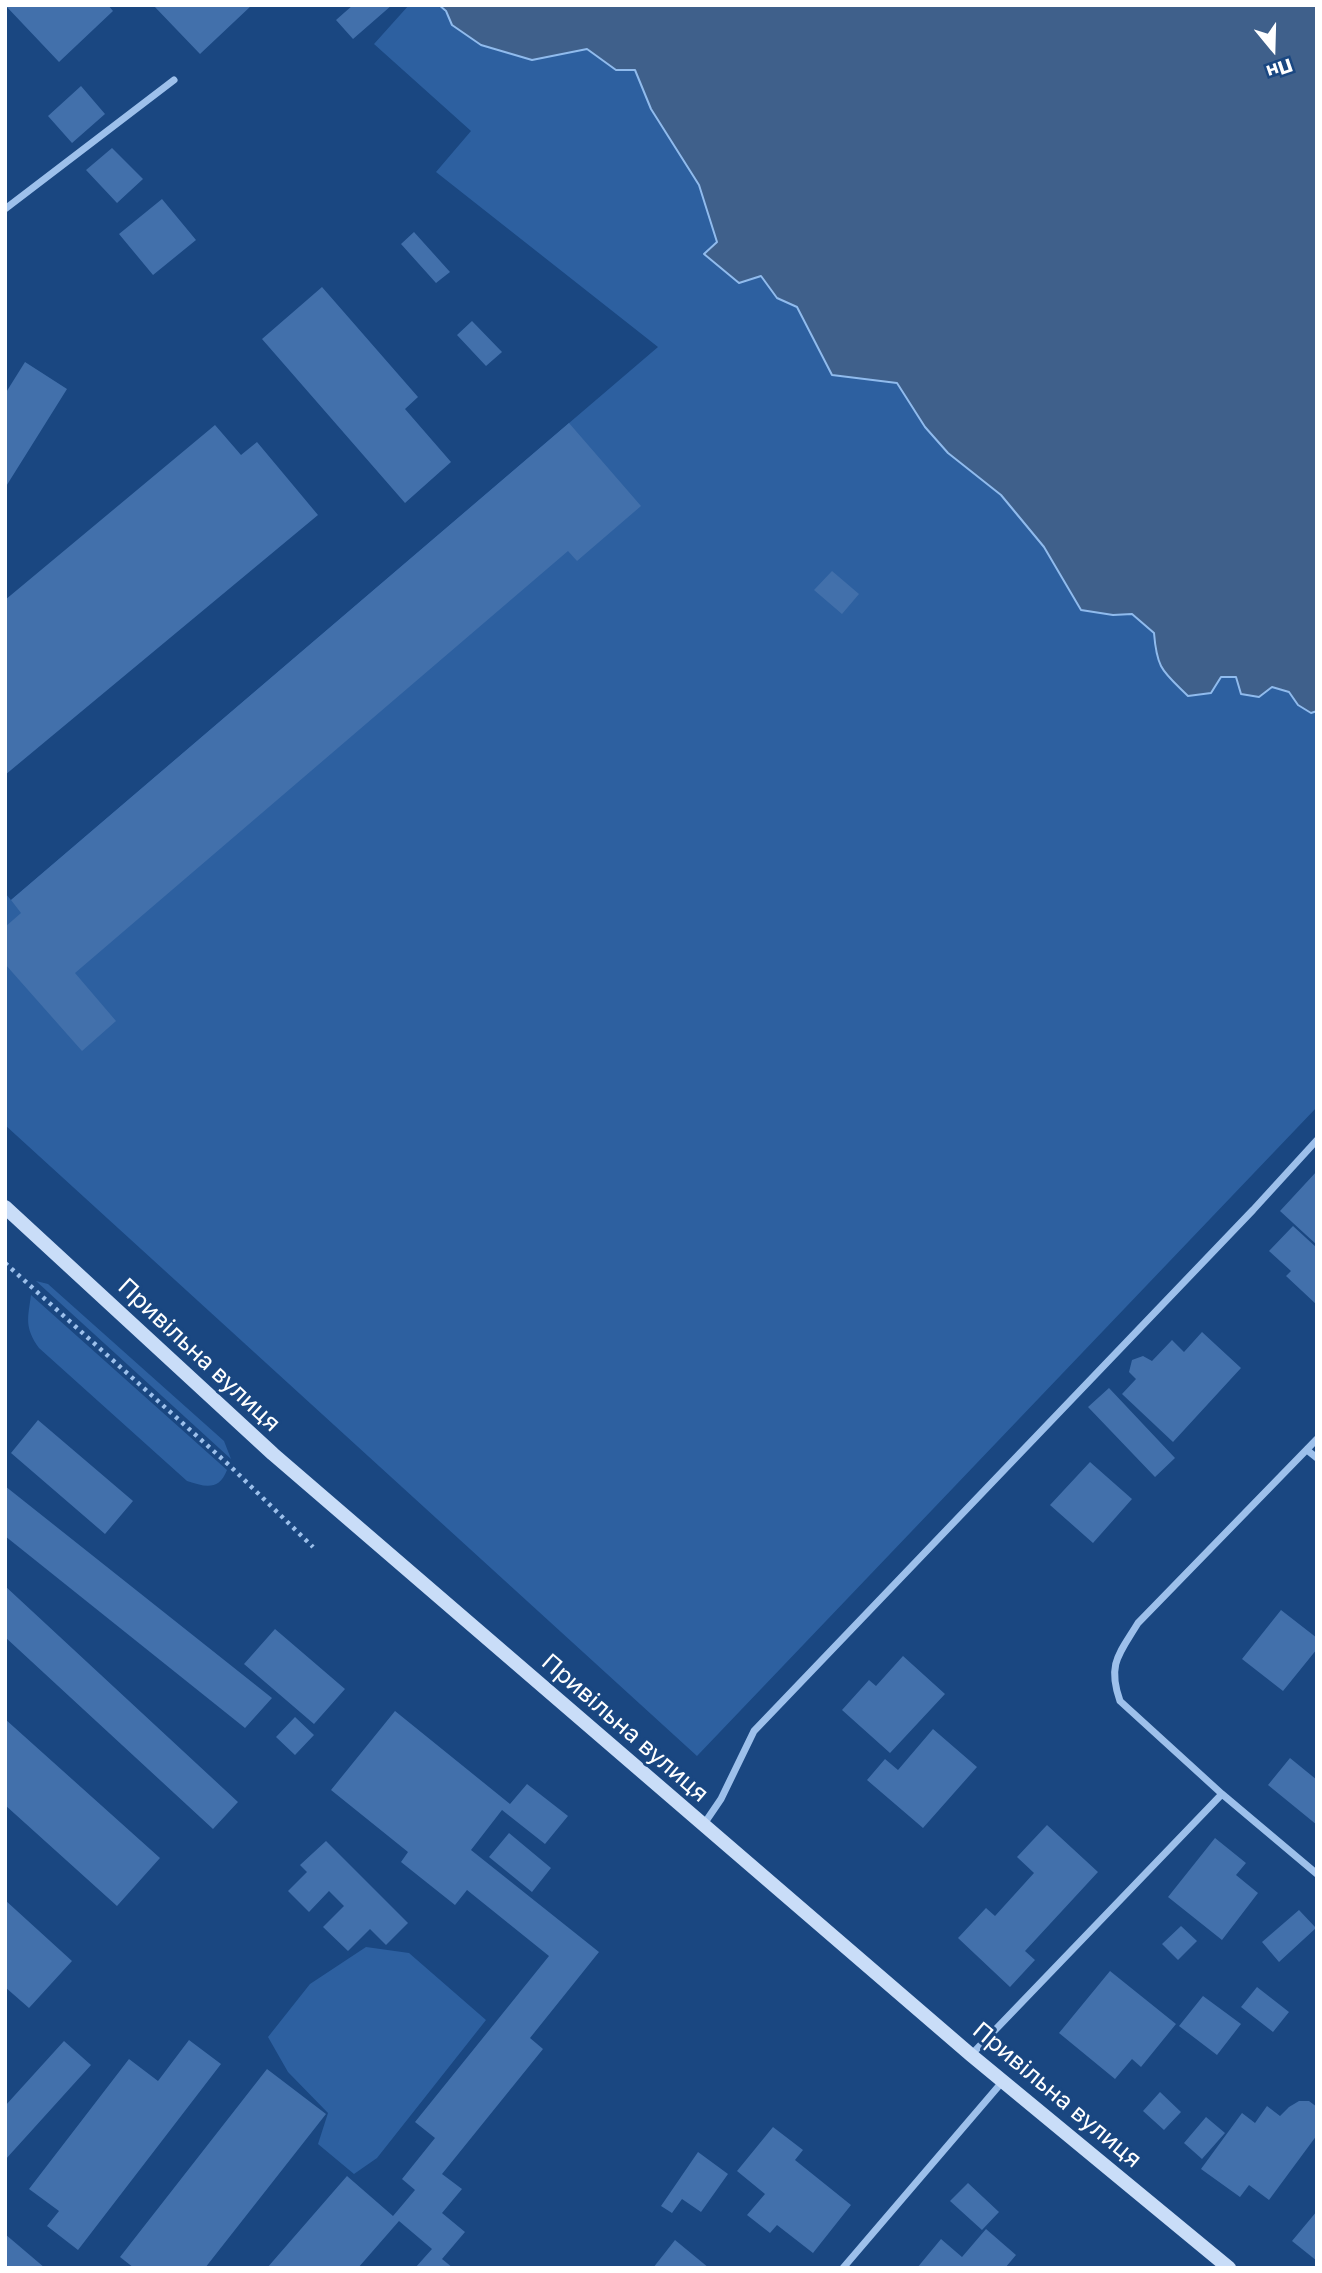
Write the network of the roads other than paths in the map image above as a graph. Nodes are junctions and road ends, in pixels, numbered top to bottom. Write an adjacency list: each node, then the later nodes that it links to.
1 (174, 80): 2 (street)
2 (5, 209)
3 (1317, 1140): 9 (street)
4 (5, 1207): 9 (street, Привільна вулиця)
5 (1317, 1439): 6 (street)
6 (1307, 1450): 7 (street); 8 (street)
7 (1317, 1458)
8 (1222, 1794): 10 (street); 11 (street)
9 (703, 1825): 11 (street, Привільна вулиця)
10 (1317, 1874)
11 (971, 2055): 12 (street, Привільна вулиця)
12 (1003, 2081): 13 (street, Привільна вулиця); 14 (street)
13 (1224, 2266)
14 (843, 2268)

